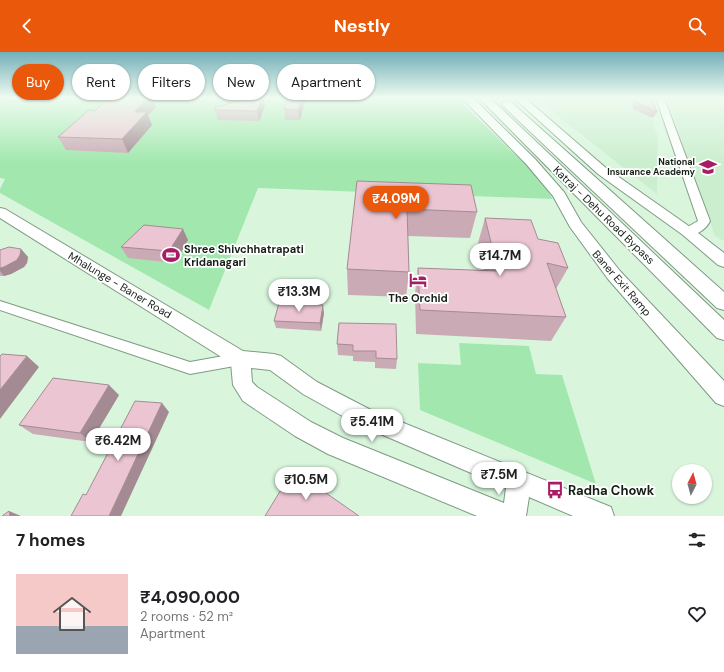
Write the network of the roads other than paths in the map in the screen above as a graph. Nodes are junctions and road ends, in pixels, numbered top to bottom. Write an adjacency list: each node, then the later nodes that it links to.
1 (492, 120): 6 (main road, Baner Exit Ramp)
2 (503, 120): 6 (highway, Katraj - Dehu Road Bypass)
3 (524, 120): 8 (highway, Katraj - Dehu Road Bypass)
4 (544, 120): 7 (main road)
5 (668, 120): 10 (street)
6 (539, 161): 14 (highway, Katraj - Dehu Road Bypass); 16 (main road, Baner Exit Ramp)
7 (602, 171): 8 (main road); 10 (main road)
8 (584, 174): 12 (highway, Katraj - Dehu Road Bypass)
9 (0, 212): 15 (main road, Mhalunge - Baner Road)
10 (688, 232): 11 (main road)
11 (724, 261)
12 (724, 303)
13 (0, 306): 15 (street)
14 (724, 332)
15 (240, 359): 17 (main road, Mhalunge - Baner Road); 18 (main road)
16 (724, 396)
17 (519, 481): 19 (main road); 20 (main road, Mhalunge - Baner Road)
18 (506, 516)
19 (514, 516)
20 (602, 516)

